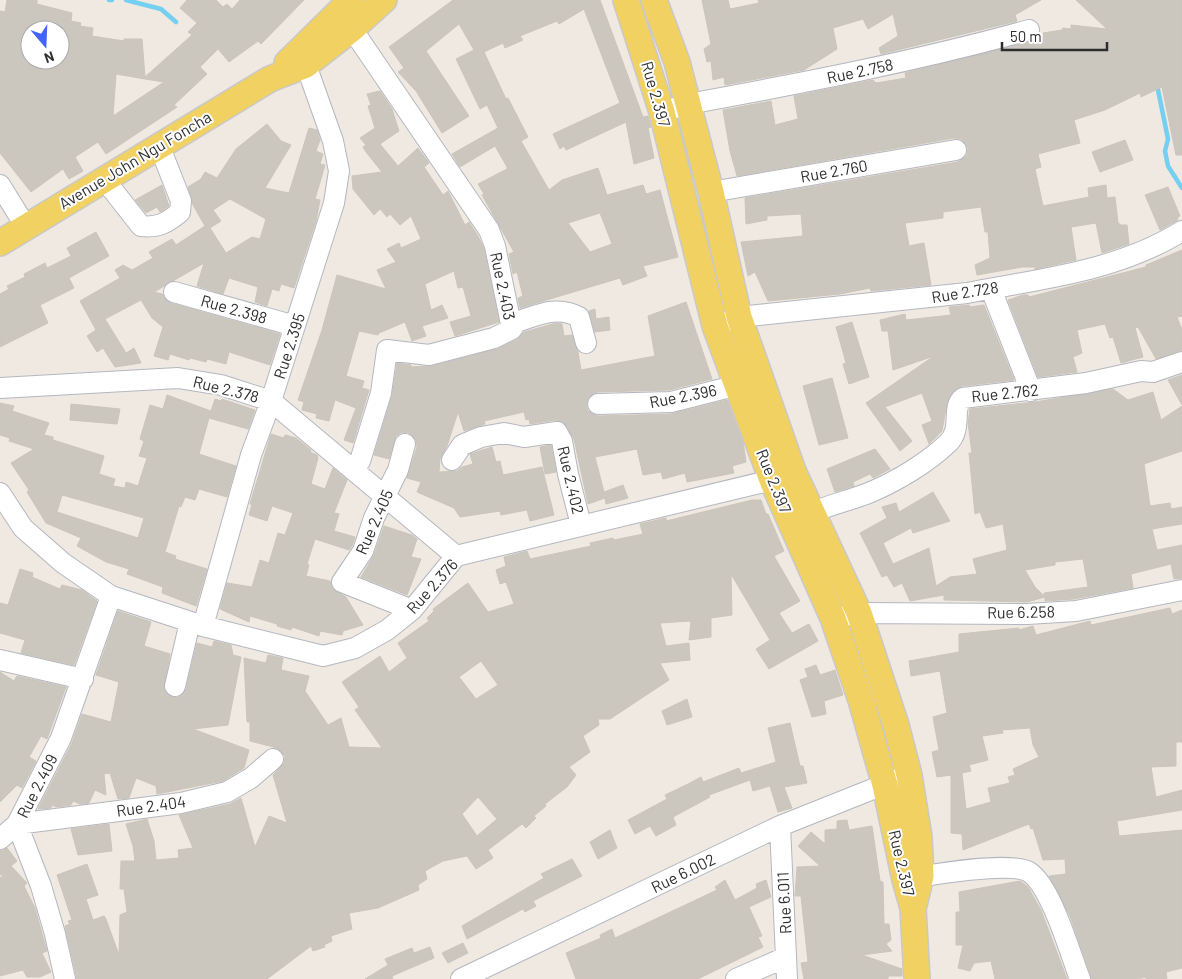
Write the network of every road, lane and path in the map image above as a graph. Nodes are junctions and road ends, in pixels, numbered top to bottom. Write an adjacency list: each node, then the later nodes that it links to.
1 (351, 0): 8 (main road, Avenue John Ngu Foncha)
2 (384, 0): 5 (main road, Avenue John Ngu Foncha)
3 (626, 0): 10 (main road, Rue 2.397)
4 (654, 0): 9 (main road, Rue 2.397)
5 (352, 29): 7 (main road, Avenue John Ngu Foncha); 24 (street, Rue 2.403)
6 (1030, 30): 9 (street, Rue 2.758)
7 (306, 65): 8 (main road, Avenue John Ngu Foncha); 22 (street, Rue 2.395)
8 (270, 79): 11 (main road, Avenue John Ngu Foncha)
9 (688, 104): 10 (street, Rue 2.758); 15 (main road, Rue 2.397)
10 (662, 112): 23 (main road, Rue 2.397)
11 (159, 145): 13 (main road, Avenue John Ngu Foncha); 13 (street)
12 (956, 150): 15 (street, Rue 2.760)
13 (104, 179): 16 (main road, Avenue John Ngu Foncha)
14 (0, 185): 16 (street)
15 (711, 192): 21 (main road, Rue 2.397)
16 (26, 227): 18 (main road, Avenue John Ngu Foncha)
17 (1182, 231): 19 (street, Rue 2.728)
18 (0, 243)
19 (991, 289): 21 (street, Rue 2.728); 29 (street)
20 (174, 292): 22 (street, Rue 2.398)
21 (739, 317): 23 (street, Rue 2.728); 35 (main road, Rue 2.397)
22 (295, 326): 30 (street, Rue 2.395)
23 (715, 326): 27 (main road, Rue 2.397)
24 (512, 329): 25 (street); 34 (street, Rue 2.403)
25 (586, 343)
26 (1182, 362): 29 (street, Rue 2.762)
27 (738, 385): 31 (street, Rue 2.396); 35 (main road, Rue 2.397)
28 (0, 388): 30 (street, Rue 2.378)
29 (1031, 391): 38 (street, Rue 2.762)
30 (271, 401): 34 (street, Rue 2.378); 46 (street, Rue 2.395)
31 (598, 404)
32 (405, 444): 37 (street, Rue 2.405)
33 (452, 460): 39 (street, Rue 2.402)
34 (353, 470): 37 (street, Rue 2.378)
35 (782, 475): 38 (main road, Rue 2.397); 39 (street, Rue 2.376)
36 (0, 493): 42 (street, Rue 2.376)
37 (384, 496): 40 (street, Rue 2.378); 43 (street, Rue 2.405)
38 (801, 517): 44 (main road, Rue 2.397); 45 (main road, Rue 2.397)
39 (582, 525): 40 (street, Rue 2.376)
40 (456, 556): 43 (street, Rue 2.376)
41 (1182, 590): 44 (street, Rue 6.258)
42 (111, 596): 46 (street, Rue 2.376); 48 (street, Rue 2.409)
43 (412, 610): 46 (street, Rue 2.376)
44 (859, 613): 45 (street, Rue 6.258); 51 (main road, Rue 2.397)
45 (833, 618): 52 (main road, Rue 2.397)
46 (197, 624): 49 (street, Rue 2.395)
47 (0, 660): 48 (street)
48 (83, 679): 53 (street, Rue 2.409)
49 (175, 686)
50 (273, 759): 53 (street, Rue 2.404)
51 (909, 775): 52 (street, Rue 6.002); 56 (main road, Rue 2.397)
52 (885, 785): 54 (street, Rue 6.002); 56 (main road, Rue 2.397)
53 (17, 824): 55 (street); 58 (street, Rue 2.409)
54 (780, 826): 57 (street, Rue 6.011); 59 (street, Rue 6.002)
55 (0, 839)
56 (913, 878): 62 (main road, Rue 2.397); 63 (street)
57 (786, 957): 60 (street); 61 (street, Rue 6.011)
58 (59, 979)
59 (461, 979)
60 (736, 979)
61 (787, 979)
62 (917, 979)
63 (1080, 979)

